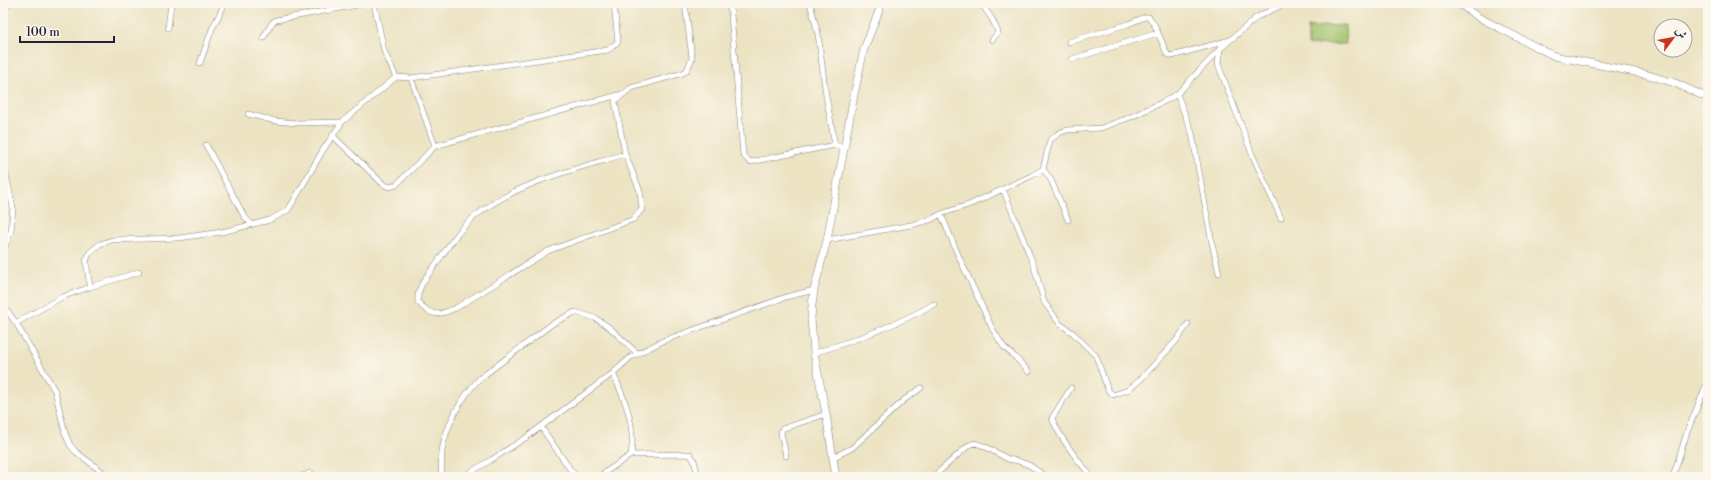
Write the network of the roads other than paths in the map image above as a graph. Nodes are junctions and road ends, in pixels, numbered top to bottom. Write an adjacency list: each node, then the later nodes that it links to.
1 (10, 3): 14 (street)
2 (171, 3): 15 (street)
3 (225, 3): 23 (street)
4 (368, 3): 17 (street)
5 (374, 3): 24 (street)
6 (614, 3): 25 (street)
7 (685, 3): 26 (street)
8 (730, 3): 33 (street)
9 (810, 3): 33 (street)
10 (882, 3): 35 (street)
11 (981, 3): 19 (street)
12 (1286, 3): 18 (street)
13 (1458, 3): 28 (street)
14 (3, 8)
15 (168, 28)
16 (1158, 33): 18 (street); 20 (street); 22 (street)
17 (263, 38)
18 (1231, 39): 21 (street)
19 (992, 40)
20 (1069, 42)
21 (1220, 49): 27 (street); 41 (street)
22 (1072, 59)
23 (200, 63)
24 (396, 77): 25 (street); 30 (street)
25 (411, 78): 34 (street)
26 (625, 93): 34 (street); 36 (street)
27 (1177, 94): 38 (street); 47 (street)
28 (1708, 98)
29 (248, 114): 30 (street)
30 (342, 122): 31 (street)
31 (333, 136): 34 (street); 43 (street)
32 (206, 145): 43 (street)
33 (835, 145): 35 (street)
34 (435, 146)
35 (845, 148): 44 (street)
36 (625, 154): 36 (street)
37 (3, 161): 45 (street)
38 (1043, 169): 39 (street); 42 (street)
39 (1003, 189): 40 (street); 53 (street)
40 (941, 214): 44 (street); 56 (street)
41 (1281, 218)
42 (1068, 220)
43 (251, 224): 48 (street)
44 (827, 240): 49 (street)
45 (3, 252)
46 (139, 272): 48 (street)
47 (1219, 272)
48 (90, 287): 52 (street)
49 (814, 290): 54 (street); 55 (street)
50 (934, 304): 54 (street)
51 (3, 305): 52 (street)
52 (16, 323): 66 (street)
53 (1188, 324)
54 (814, 353): 61 (street)
55 (638, 354): 57 (street); 69 (street)
56 (1029, 372)
57 (613, 373): 62 (street); 63 (street)
58 (1708, 381): 77 (street)
59 (921, 388): 65 (street)
60 (1071, 388): 76 (street)
61 (826, 414): 64 (street); 65 (street)
62 (541, 427): 69 (street); 70 (street)
63 (631, 455): 71 (street); 72 (street)
64 (786, 456)
65 (834, 457): 73 (street)
66 (109, 477)
67 (300, 477): 68 (street)
68 (316, 477)
69 (441, 477)
70 (578, 477)
71 (598, 477)
72 (698, 477)
73 (836, 477)
74 (933, 477): 75 (street)
75 (1047, 477)
76 (1091, 477)
77 (1673, 477)

